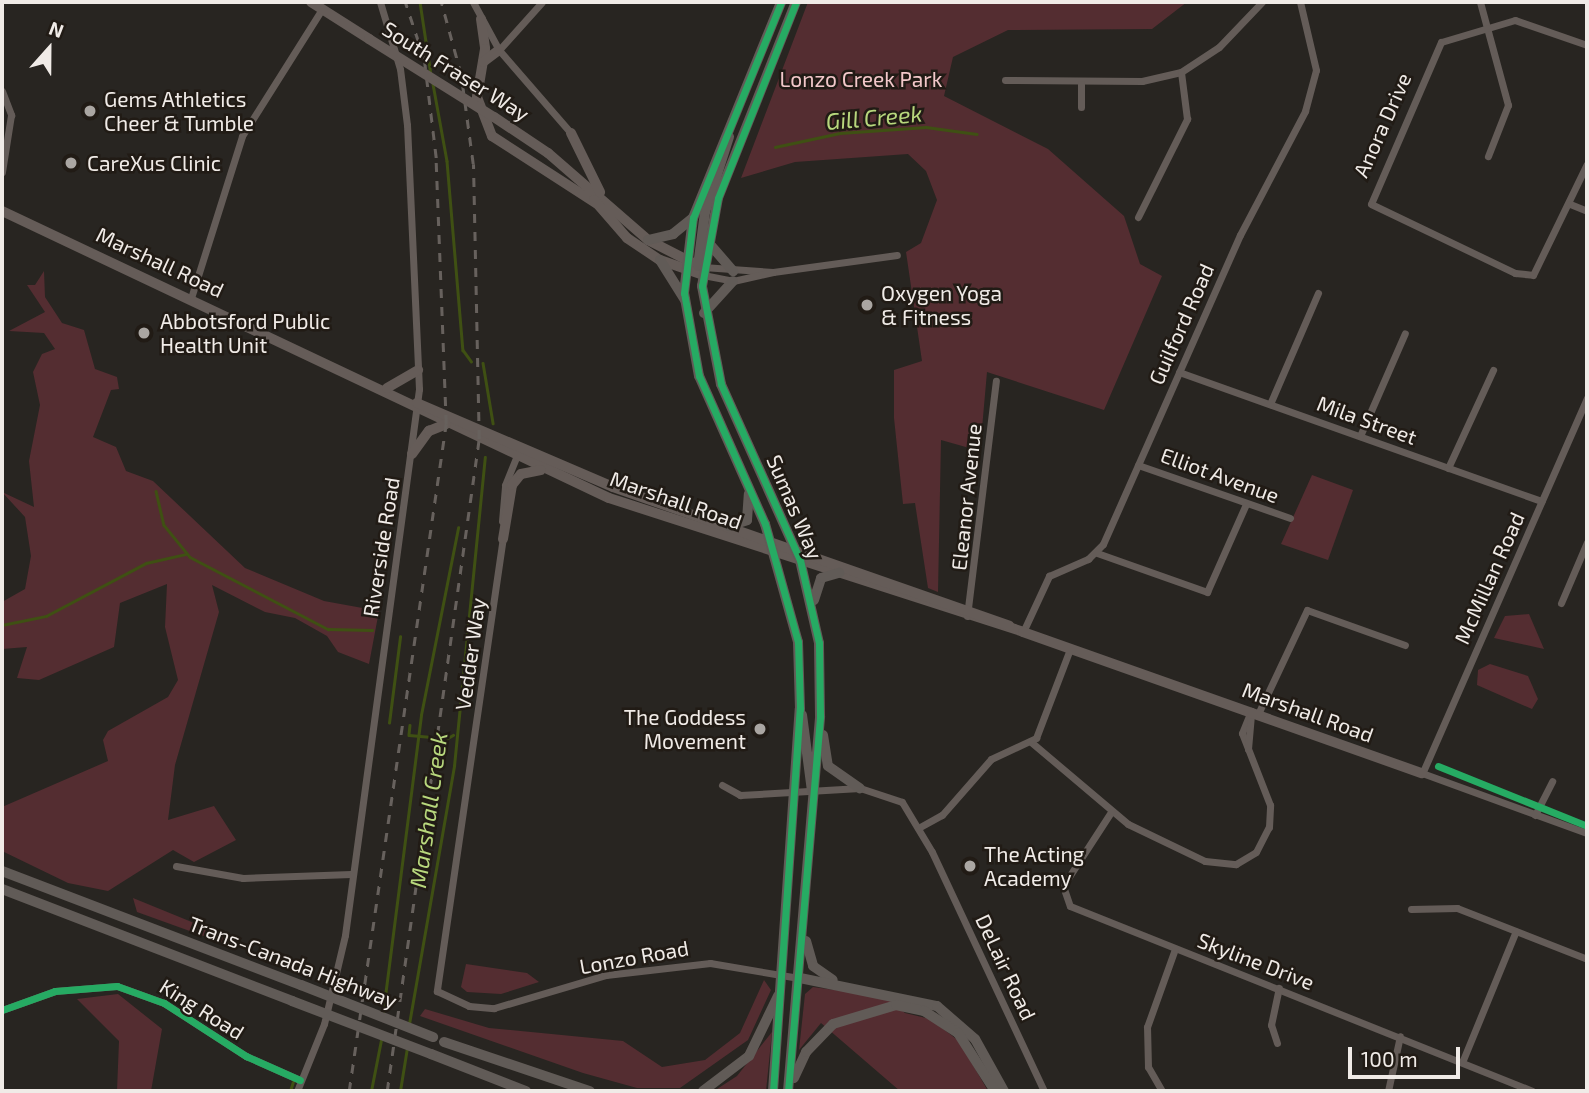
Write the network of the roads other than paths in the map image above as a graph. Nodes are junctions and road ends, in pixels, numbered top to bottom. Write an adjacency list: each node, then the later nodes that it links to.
1 (380, 2): 42 (street, Riverside Road)
2 (473, 2): 10 (street)
3 (542, 2): 13 (street)
4 (781, 2): 16 (highway, Sumas Way)
5 (796, 2): 32 (highway, Sumas Way)
6 (1262, 2): 15 (street)
7 (1300, 2): 44 (street, Guilford Road)
8 (1480, 2): 11 (street)
9 (316, 4): 25 (main road, South Fraser Way, bridge); 38 (street)
10 (481, 19): 13 (street); 14 (main road)
11 (1488, 27): 12 (street, Anora Drive); 22 (street); 26 (street, Anora Drive)
12 (1587, 45)
13 (499, 50): 14 (main road); 21 (street)
14 (482, 63): 25 (main road)
15 (1181, 72): 18 (street); 29 (street)
16 (747, 76): 30 (highway, Sumas Way); 35 (highway)
17 (1005, 80): 18 (street)
18 (1081, 84): 20 (street)
19 (2, 91): 24 (street)
20 (1082, 107)
21 (571, 133): 25 (main road)
22 (1488, 156)
23 (1587, 164): 26 (street, Anora Drive)
24 (2, 172)
25 (601, 202): 31 (main road, South Fraser Way); 34 (main road, South Fraser Way)
26 (1570, 204): 28 (street)
27 (2, 211): 38 (main road, Marshall Road)
28 (1587, 211)
29 (1138, 217)
30 (693, 218): 31 (highway); 35 (highway, Sumas Way)
31 (648, 240): 35 (main road, South Fraser Way)
32 (707, 241): 35 (highway, Sumas Way); 36 (highway)
33 (897, 255): 36 (street, South Fraser Way)
34 (660, 260): 35 (main road, South Fraser Way); 39 (highway)
35 (695, 267): 36 (street, South Fraser Way); 39 (highway, Sumas Way); 40 (highway, Sumas Way)
36 (733, 276): 40 (highway)
37 (1318, 293): 49 (street)
38 (191, 298): 46 (main road, Marshall Road)
39 (685, 300): 58 (highway, Sumas Way)
40 (704, 313): 66 (highway, Sumas Way)
41 (1405, 333): 51 (street)
42 (418, 370): 46 (main road); 48 (street, Riverside Road)
43 (1493, 370): 56 (street)
44 (1180, 372): 49 (street, Mila Street); 55 (street, Guilford Road)
45 (996, 381): 73 (street, Eleanor Avenue)
46 (387, 388): 48 (main road, Marshall Road)
47 (1587, 398): 59 (street, McMillan Road)
48 (417, 403): 50 (main road, Marshall Road); 52 (main road, Marshall Road); 53 (street, Riverside Road)
49 (1270, 404): 51 (street, Mila Street)
50 (446, 424): 53 (main road); 54 (main road, Marshall Road)
51 (1360, 436): 56 (street, Mila Street)
52 (520, 446): 54 (street, Vedder Way); 62 (main road, Marshall Road)
53 (412, 454): 93 (street, Riverside Road)
54 (516, 457): 57 (main road, Marshall Road); 63 (street, Vedder Way)
55 (1139, 465): 60 (street, Elliot Avenue); 68 (street, Guilford Road)
56 (1448, 468): 59 (street, Mila Street)
57 (543, 470): 63 (main road); 67 (main road, Marshall Road)
58 (749, 488): 62 (highway); 64 (highway, Sumas Way)
59 (1542, 501): 81 (street, McMillan Road)
60 (1246, 504): 61 (street, Elliot Avenue); 68 (street)
61 (1290, 518)
62 (729, 526): 64 (main road, Marshall Road)
63 (503, 539): 99 (street, Vedder Way)
64 (770, 539): 66 (main road, Marshall Road); 67 (highway, Sumas Way)
65 (1587, 542): 71 (street)
66 (794, 546): 69 (highway, Sumas Way); 73 (main road, Marshall Road)
67 (774, 552): 69 (main road, Marshall Road); 77 (highway, Sumas Way)
68 (1097, 553): 74 (street)
69 (800, 560): 70 (main road, Marshall Road); 72 (highway, Sumas Way)
70 (839, 573): 72 (highway); 73 (main road, Marshall Road)
71 (1561, 603)
72 (813, 610): 79 (highway, Sumas Way)
73 (968, 613): 74 (main road, Marshall Road)
74 (1019, 631): 76 (main road, Marshall Road)
75 (1405, 645): 78 (street)
76 (1070, 649): 78 (main road, Marshall Road); 80 (street)
77 (800, 709): 85 (highway); 86 (highway, Sumas Way)
78 (1255, 713): 81 (main road, Marshall Road); 87 (street)
79 (820, 716): 84 (highway); 85 (highway, Sumas Way)
80 (1031, 743): 87 (street); 89 (street)
81 (1422, 773): 88 (street, Marshall Road)
82 (1552, 781): 88 (street)
83 (722, 785): 86 (street, DeLair Road)
84 (860, 788): 85 (street, DeLair Road); 89 (street, DeLair Road)
85 (813, 792): 86 (street, DeLair Road); 96 (highway, Sumas Way)
86 (795, 793): 102 (highway, Sumas Way)
87 (1111, 812): 98 (street, Skyline Drive)
88 (1535, 815): 90 (street, Marshall Road)
89 (920, 827): 120 (street, DeLair Road)
90 (1587, 833)
91 (176, 866): 93 (street)
92 (2, 870): 107 (highway, Trans-Canada Highway, bridge)
93 (351, 874): 110 (street, Riverside Road)
94 (2, 889): 112 (highway, Trans-Canada Highway, bridge)
95 (1411, 909): 97 (street)
96 (803, 925): 101 (highway, Sumas Way); 103 (highway)
97 (1516, 931): 100 (street); 109 (street)
98 (1175, 949): 104 (street, Skyline Drive); 121 (street)
99 (443, 952): 102 (street, Lonzo Road)
100 (1587, 958)
101 (800, 978): 102 (street, Lonzo Road); 103 (highway); 117 (highway, Sumas Way)
102 (783, 979): 115 (highway); 116 (highway, Sumas Way)
103 (838, 983): 119 (highway)
104 (1279, 988): 106 (street, Skyline Drive); 108 (street)
105 (2, 1010): 110 (street, King Road)
106 (1400, 1036): 109 (street, Skyline Drive); 122 (street)
107 (444, 1042): 113 (highway, Trans-Canada Highway); 114 (highway)
108 (1278, 1043)
109 (1463, 1060): 123 (street, Skyline Drive)
110 (300, 1080): 111 (street, Riverside Road)
111 (297, 1091)
112 (526, 1091)
113 (570, 1091)
114 (590, 1091)
115 (703, 1091)
116 (773, 1091)
117 (789, 1091): 118 (highway)
118 (995, 1091)
119 (1004, 1091)
120 (1044, 1091)
121 (1162, 1091)
122 (1388, 1091)
123 (1532, 1091)

